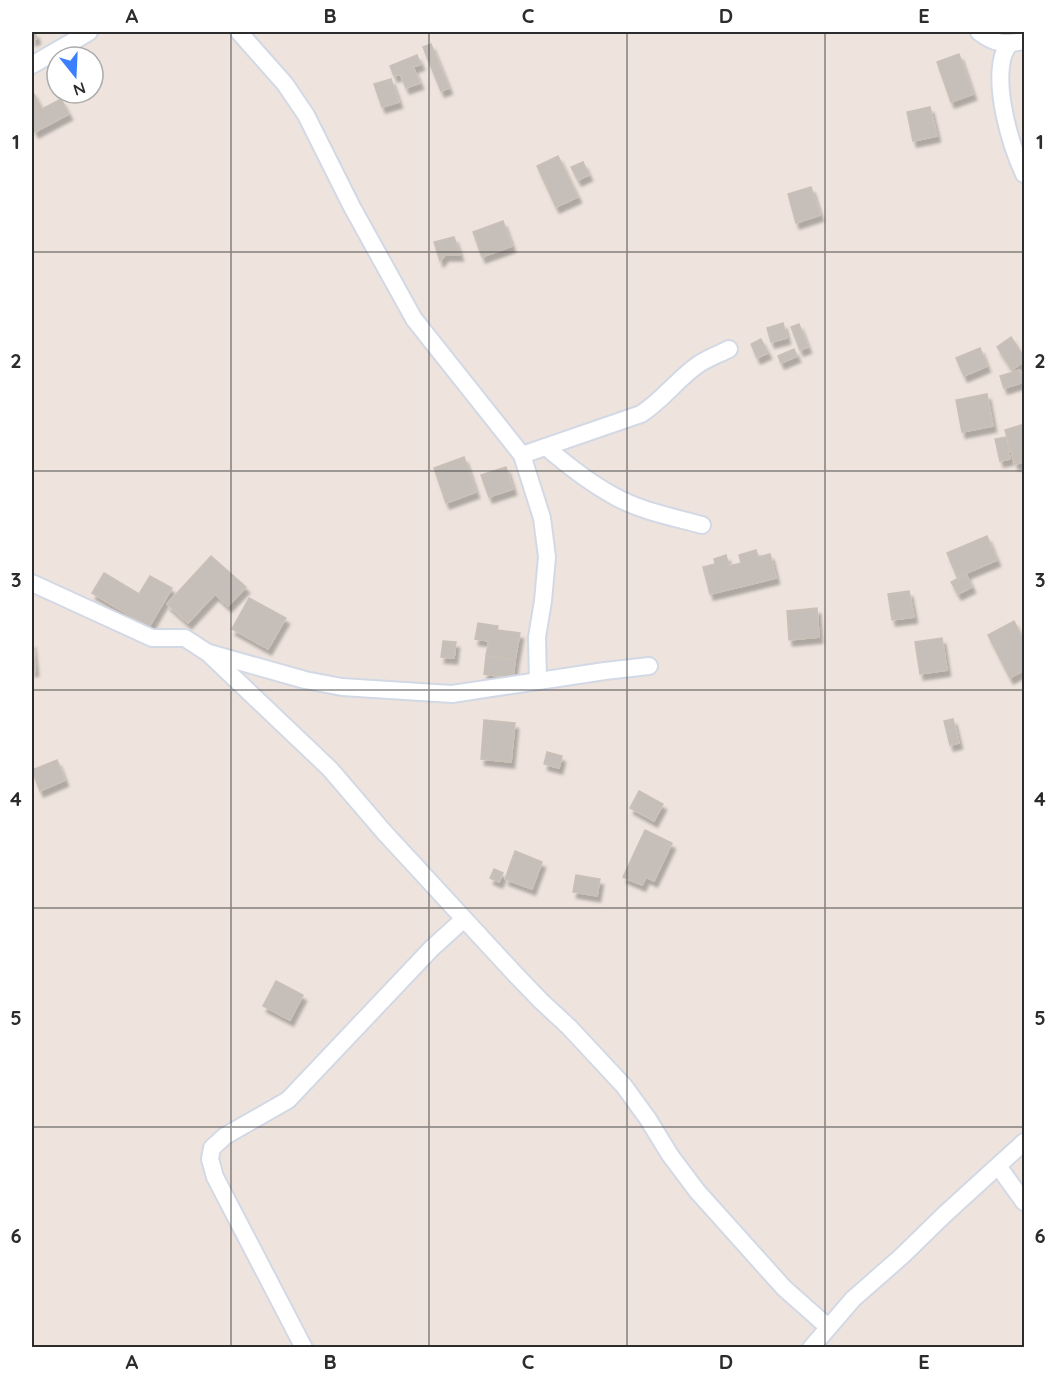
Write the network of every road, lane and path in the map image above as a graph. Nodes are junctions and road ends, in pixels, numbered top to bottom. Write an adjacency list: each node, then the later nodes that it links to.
1 (89, 32): 5 (street)
2 (239, 32): 9 (street)
3 (979, 32): 4 (street)
4 (1017, 42): 6 (street)
5 (32, 65)
6 (1024, 174)
7 (729, 350): 8 (street)
8 (546, 447): 9 (street); 10 (street)
9 (522, 455): 14 (street)
10 (702, 525)
11 (32, 583): 12 (street)
12 (208, 653): 14 (street); 15 (street)
13 (649, 666): 14 (street)
14 (538, 681)
15 (465, 919): 19 (street); 20 (street)
16 (1024, 1142): 17 (street)
17 (998, 1166): 18 (street); 19 (street)
18 (1024, 1202)
19 (828, 1327): 21 (street)
20 (304, 1347)
21 (811, 1347)

